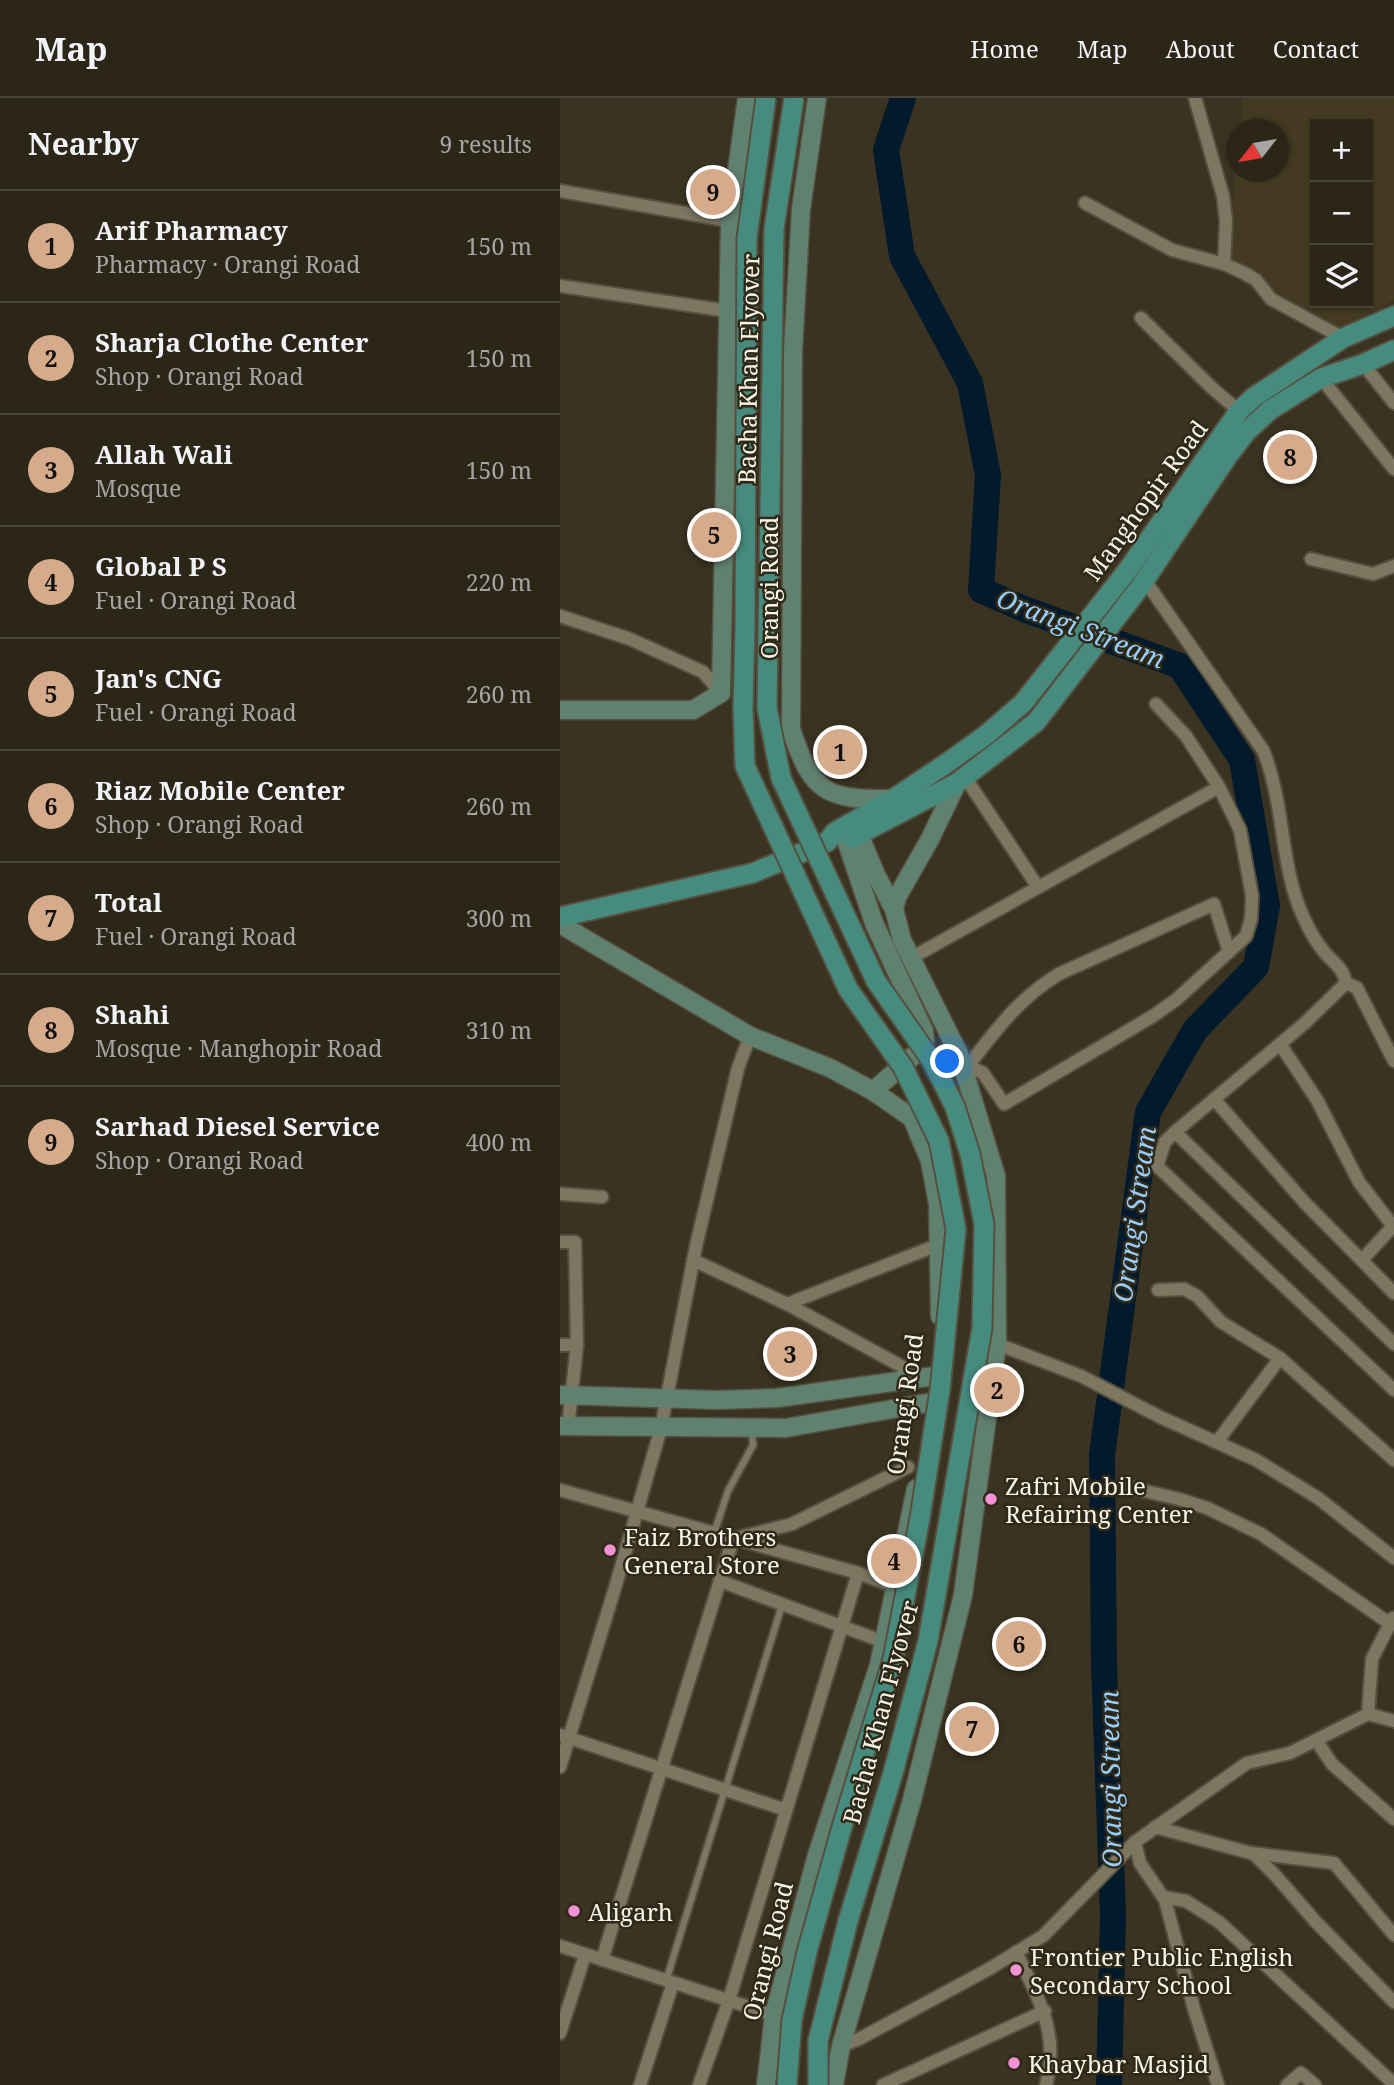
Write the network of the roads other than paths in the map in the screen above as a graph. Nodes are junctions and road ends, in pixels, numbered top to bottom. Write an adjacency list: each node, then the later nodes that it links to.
1 (747, 98): 8 (street, Orangi Road)
2 (766, 98): 115 (main road, Bacha Khan Flyover, bridge)
3 (794, 98): 116 (main road, Bacha Khan Flyover, bridge)
4 (817, 98): 30 (street, Orangi Road)
5 (1195, 98): 9 (street)
6 (560, 191): 8 (street)
7 (1085, 203): 9 (street)
8 (730, 220): 11 (street, Orangi Road)
9 (1224, 264): 14 (street)
10 (560, 286): 11 (street)
11 (728, 311): 25 (street, Orangi Road)
12 (1394, 316): 14 (main road, Manghopir Road)
13 (1141, 318): 19 (street)
14 (1343, 338): 19 (main road, Manghopir Road)
15 (1394, 350): 16 (main road, Manghopir Road)
16 (1363, 364): 17 (main road, Manghopir Road); 18 (street)
17 (1321, 378): 20 (street); 23 (main road, Manghopir Road)
18 (1394, 403)
19 (1239, 411): 23 (main road, Manghopir Road)
20 (1394, 469)
21 (1311, 559): 22 (street)
22 (1394, 566)
23 (1137, 579): 28 (main road, Manghopir Road); 30 (main road, Manghopir Road); 38 (street)
24 (560, 616): 25 (street)
25 (721, 694): 27 (street)
26 (1156, 704): 29 (street)
27 (560, 710)
28 (961, 780): 31 (main road, Manghopir Road); 32 (street); 33 (street)
29 (1219, 787): 32 (street); 36 (street)
30 (893, 799): 31 (main road, Manghopir Road)
31 (850, 831): 33 (street); 34 (main road, Manghopir Road); 43 (street)
32 (1038, 887): 37 (street)
33 (894, 909): 37 (street)
34 (560, 917)
35 (560, 924): 39 (street, Orangi Road)
36 (1229, 952): 42 (street); 42 (street)
37 (911, 958): 42 (street)
38 (1346, 983): 40 (street); 41 (street)
39 (750, 1036): 43 (street, Orangi Road); 51 (street)
40 (1280, 1044): 44 (street); 48 (street)
41 (1394, 1060)
42 (965, 1064): 56 (street)
43 (873, 1091): 61 (street, Orangi Road)
44 (1214, 1099): 45 (street); 52 (street)
45 (1175, 1132): 57 (street); 63 (street)
46 (560, 1194): 47 (street)
47 (602, 1197)
48 (1394, 1225): 52 (street)
49 (560, 1241): 59 (street)
50 (930, 1248): 55 (street)
51 (693, 1260): 55 (street); 65 (street)
52 (1362, 1260): 54 (street)
53 (1158, 1290): 60 (street)
54 (1394, 1293)
55 (787, 1304): 62 (street)
56 (997, 1344): 70 (street); 110 (street)
57 (1394, 1344)
58 (560, 1345): 59 (street)
59 (577, 1345): 64 (street)
60 (1280, 1358): 70 (street); 71 (street)
61 (935, 1376): 62 (street); 66 (street, Orangi Road)
62 (905, 1378): 65 (street)
63 (1394, 1391)
64 (566, 1395): 65 (street); 67 (street)
65 (667, 1398): 68 (street)
66 (932, 1402): 69 (street); 81 (street, Orangi Road)
67 (564, 1427): 68 (street)
68 (662, 1428): 69 (street); 75 (street)
69 (752, 1429): 76 (lane)
70 (1217, 1442): 78 (street)
71 (1394, 1460)
72 (908, 1467): 77 (street)
73 (1123, 1486): 83 (street)
74 (560, 1490): 75 (street)
75 (637, 1513): 76 (street); 88 (street)
76 (714, 1533): 77 (street)
77 (733, 1539): 79 (street); 80 (street)
78 (1394, 1558)
79 (858, 1573): 81 (street); 84 (street)
80 (720, 1581): 82 (street); 91 (street)
81 (895, 1587): 85 (street, Orangi Road)
82 (782, 1604): 84 (street); 92 (lane)
83 (1392, 1620): 86 (street)
84 (842, 1627): 85 (street); 93 (street)
85 (884, 1642): 108 (street, Orangi Road)
86 (1368, 1714): 87 (street); 89 (street)
87 (1394, 1721)
88 (564, 1737): 90 (street); 91 (street)
89 (1316, 1740): 94 (street); 95 (street)
90 (560, 1767)
91 (662, 1769): 92 (street); 103 (street)
92 (725, 1789): 93 (street); 104 (lane)
93 (786, 1810): 105 (street)
94 (1394, 1819)
95 (1155, 1827): 96 (street); 97 (street)
96 (1135, 1842): 98 (street); 101 (street)
97 (1250, 1853): 99 (street); 106 (street)
98 (1163, 1896): 111 (street); 120 (street)
99 (1394, 1935)
100 (560, 1946): 102 (street)
101 (1016, 1952): 107 (street); 110 (street)
102 (585, 1955): 103 (street); 109 (street)
103 (603, 1960): 104 (street)
104 (669, 1982): 105 (street); 112 (street)
105 (729, 2000): 108 (street); 113 (street)
106 (1394, 2002)
107 (1045, 2011): 118 (street); 119 (street)
108 (774, 2015): 114 (street, Orangi Road)
109 (560, 2034)
110 (841, 2046): 117 (street)
111 (1394, 2084)
112 (640, 2085)
113 (699, 2085)
114 (766, 2085)
115 (787, 2085)
116 (818, 2085)
117 (834, 2085)
118 (883, 2085)
119 (1046, 2085)
120 (1218, 2085)
121 (1287, 2085): 122 (street)
122 (1315, 2085)

